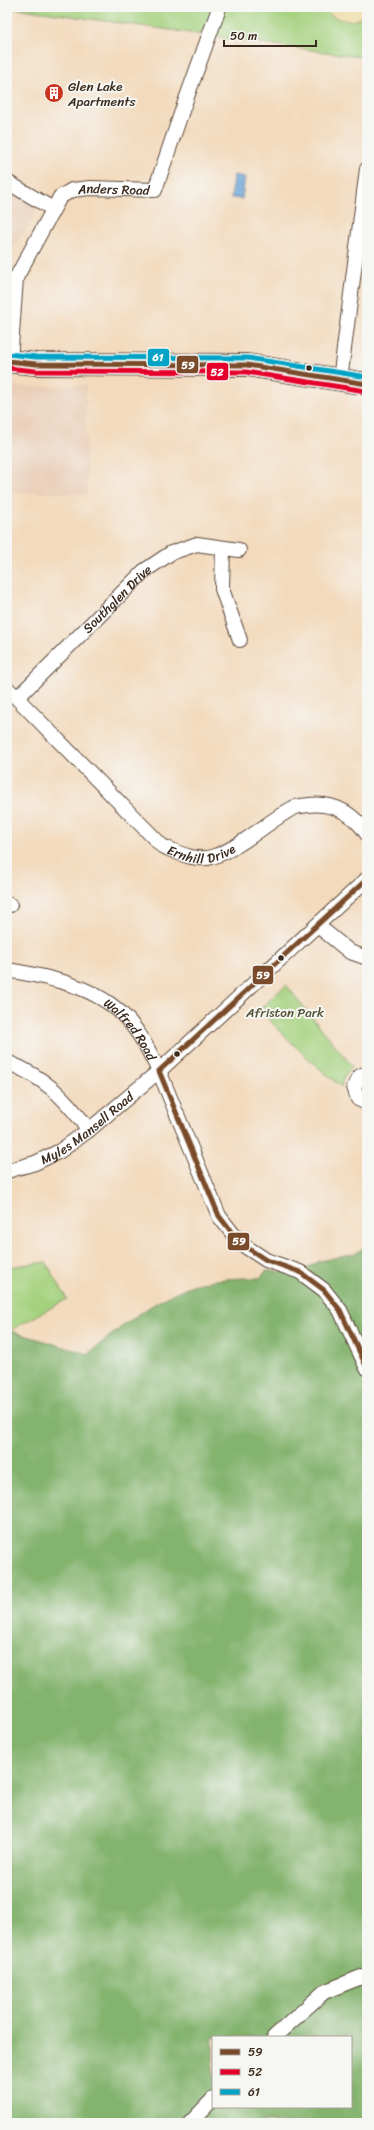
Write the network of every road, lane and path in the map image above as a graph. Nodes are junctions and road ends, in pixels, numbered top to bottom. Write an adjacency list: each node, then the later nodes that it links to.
1 (218, 11): 4 (street, Anders Road)
2 (367, 169): 6 (street)
3 (7, 182): 4 (street)
4 (53, 209): 5 (street, Anders Road)
5 (9, 361): 6 (main road)
6 (340, 380): 7 (main road)
7 (367, 384)
8 (223, 548): 9 (street, Southglen Drive); 10 (street); 11 (street, Southglen Drive)
9 (239, 550)
10 (240, 640)
11 (12, 693): 12 (street, Ernhill Drive)
12 (367, 834)
13 (367, 880): 14 (street, Myles Mansell Road)
14 (317, 925): 15 (street); 18 (street, Myles Mansell Road)
15 (367, 958)
16 (7, 970): 18 (street, Walfred Road)
17 (7, 1062): 21 (street)
18 (160, 1071): 21 (street, Myles Mansell Road); 23 (street, Walfred Road)
19 (367, 1073): 20 (street)
20 (367, 1103)
21 (89, 1130): 22 (street, Myles Mansell Road)
22 (7, 1171)
23 (367, 1368)
24 (367, 1980): 25 (street)
25 (275, 2036)
26 (212, 2101): 27 (street)
27 (190, 2123)

